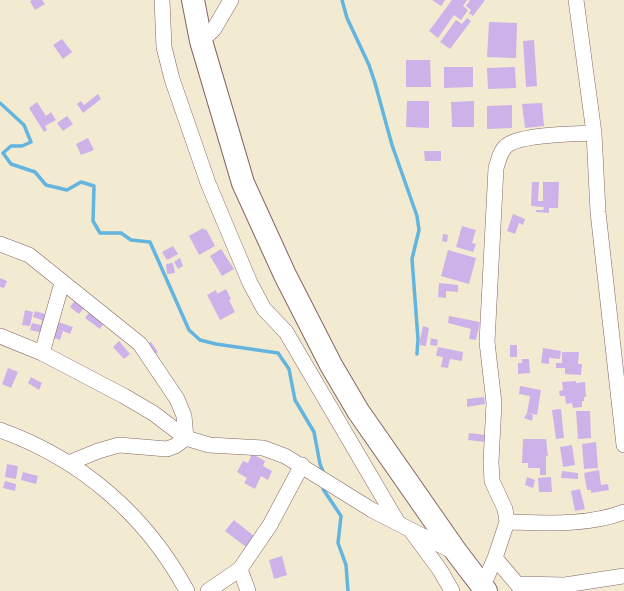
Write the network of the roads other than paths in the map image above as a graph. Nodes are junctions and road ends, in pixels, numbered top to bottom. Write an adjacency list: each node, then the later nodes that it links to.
1 (162, 0): 18 (street)
2 (193, 0): 5 (highway)
3 (231, 0): 5 (street)
4 (576, 0): 6 (street)
5 (201, 41): 19 (highway)
6 (594, 133): 13 (street); 17 (street)
7 (0, 244): 8 (street)
8 (62, 283): 10 (street); 12 (street)
9 (0, 336): 10 (street)
10 (42, 353): 12 (street)
11 (0, 430): 14 (street)
12 (186, 438): 14 (street); 15 (street)
13 (624, 445)
14 (69, 463): 25 (street)
15 (302, 465): 18 (street); 21 (street)
16 (624, 512): 17 (street)
17 (507, 522): 20 (street)
18 (404, 526): 19 (street); 28 (street)
19 (457, 553): 24 (highway)
20 (496, 558): 23 (street); 24 (street)
21 (240, 569): 26 (street); 27 (street)
22 (624, 576): 23 (street)
23 (521, 588)
24 (485, 589)
25 (187, 591)
26 (208, 591)
27 (248, 591)
28 (452, 591)

